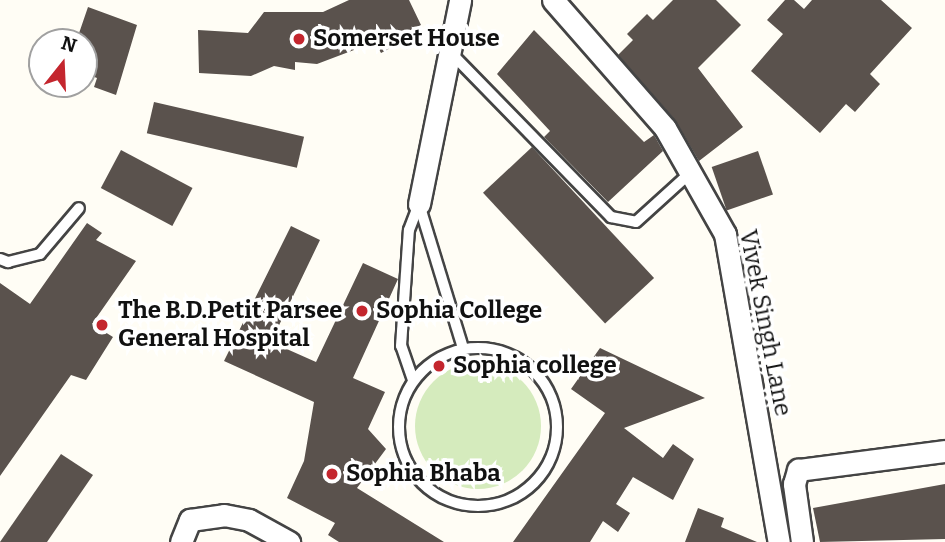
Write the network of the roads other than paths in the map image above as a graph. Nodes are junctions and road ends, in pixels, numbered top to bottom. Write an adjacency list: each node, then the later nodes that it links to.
1 (460, 0): 3 (street)
2 (553, 0): 4 (street, Vivek Singh Lane)
3 (452, 54): 4 (lane); 5 (street)
4 (690, 173): 13 (street, Vivek Singh Lane)
5 (419, 204): 8 (lane); 9 (lane)
6 (79, 208): 7 (lane)
7 (0, 259)
8 (463, 348): 9 (lane); 9 (lane)
9 (413, 380)
10 (945, 451): 14 (street)
11 (181, 542): 12 (street)
12 (289, 542)
13 (779, 542)
14 (802, 542)

